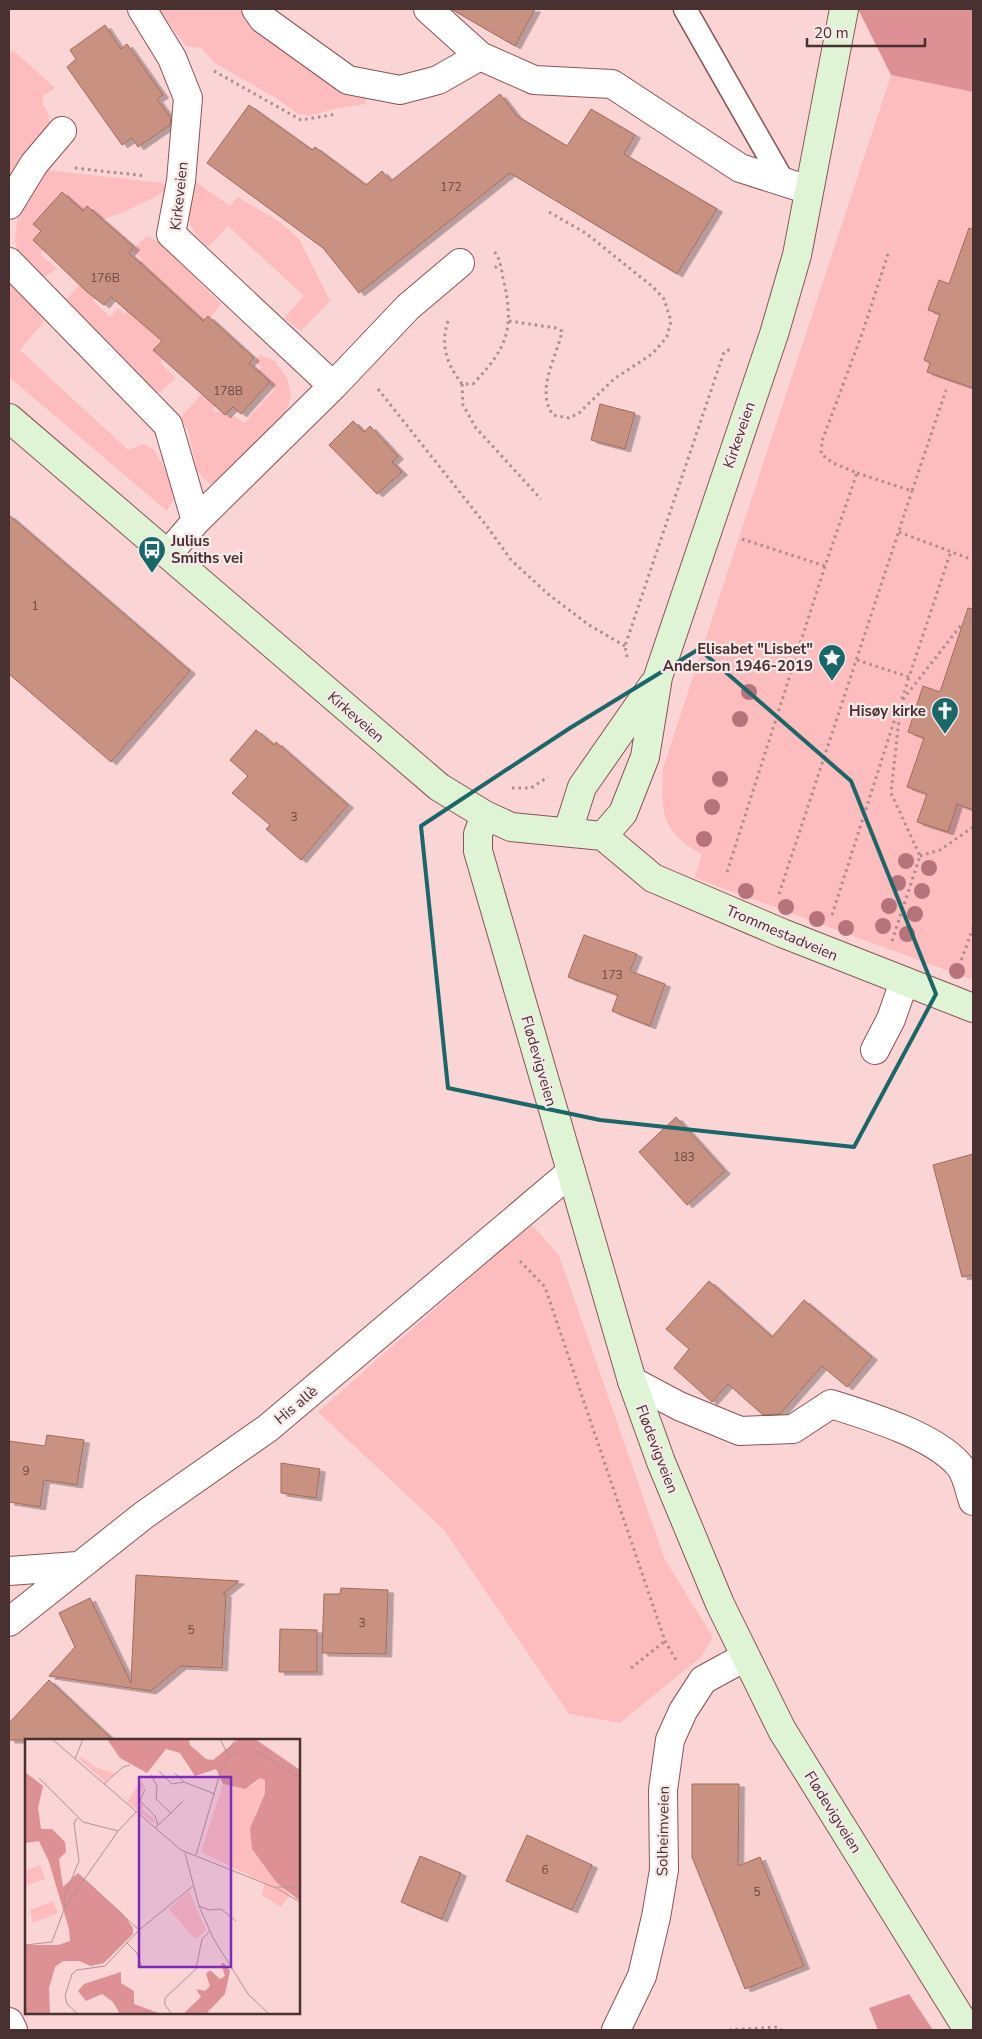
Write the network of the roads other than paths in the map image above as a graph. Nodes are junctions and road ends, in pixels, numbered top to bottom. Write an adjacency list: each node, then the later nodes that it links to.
1 (142, 9): 13 (street, Kirkeveien)
2 (256, 9): 6 (street)
3 (428, 9): 6 (street)
4 (685, 9): 8 (lane)
5 (844, 9): 9 (main road, Kirkeveien)
6 (480, 56): 8 (street)
7 (62, 131): 10 (street)
8 (783, 181): 9 (street)
9 (809, 190): 17 (main road, Kirkeveien)
10 (9, 206)
11 (9, 262): 15 (street)
12 (460, 262): 13 (street)
13 (333, 386): 15 (street)
14 (9, 418): 16 (main road, Kirkeveien)
15 (196, 521): 16 (street)
16 (168, 554): 18 (main road, Kirkeveien)
17 (658, 677): 19 (main road, Kirkeveien); 20 (main road, Kirkeveien)
18 (485, 815): 19 (main road, Kirkeveien); 24 (main road, Flødevigveien)
19 (568, 831): 20 (main road, Kirkeveien)
20 (603, 836): 21 (main road, Trommestadveien)
21 (904, 982): 22 (main road, Trommestadveien); 23 (street)
22 (973, 1008)
23 (875, 1050)
24 (570, 1172): 25 (main road, Flødevigveien); 27 (street, His allè)
25 (632, 1381): 26 (street); 30 (main road, Flødevigveien)
26 (973, 1501)
27 (77, 1566): 28 (street); 29 (street, His allè)
28 (9, 1571)
29 (9, 1622)
30 (745, 1657): 33 (street, Solheimveien); 34 (main road, Flødevigveien)
31 (9, 2022): 32 (street)
32 (13, 2030)
33 (616, 2030)
34 (968, 2030)

